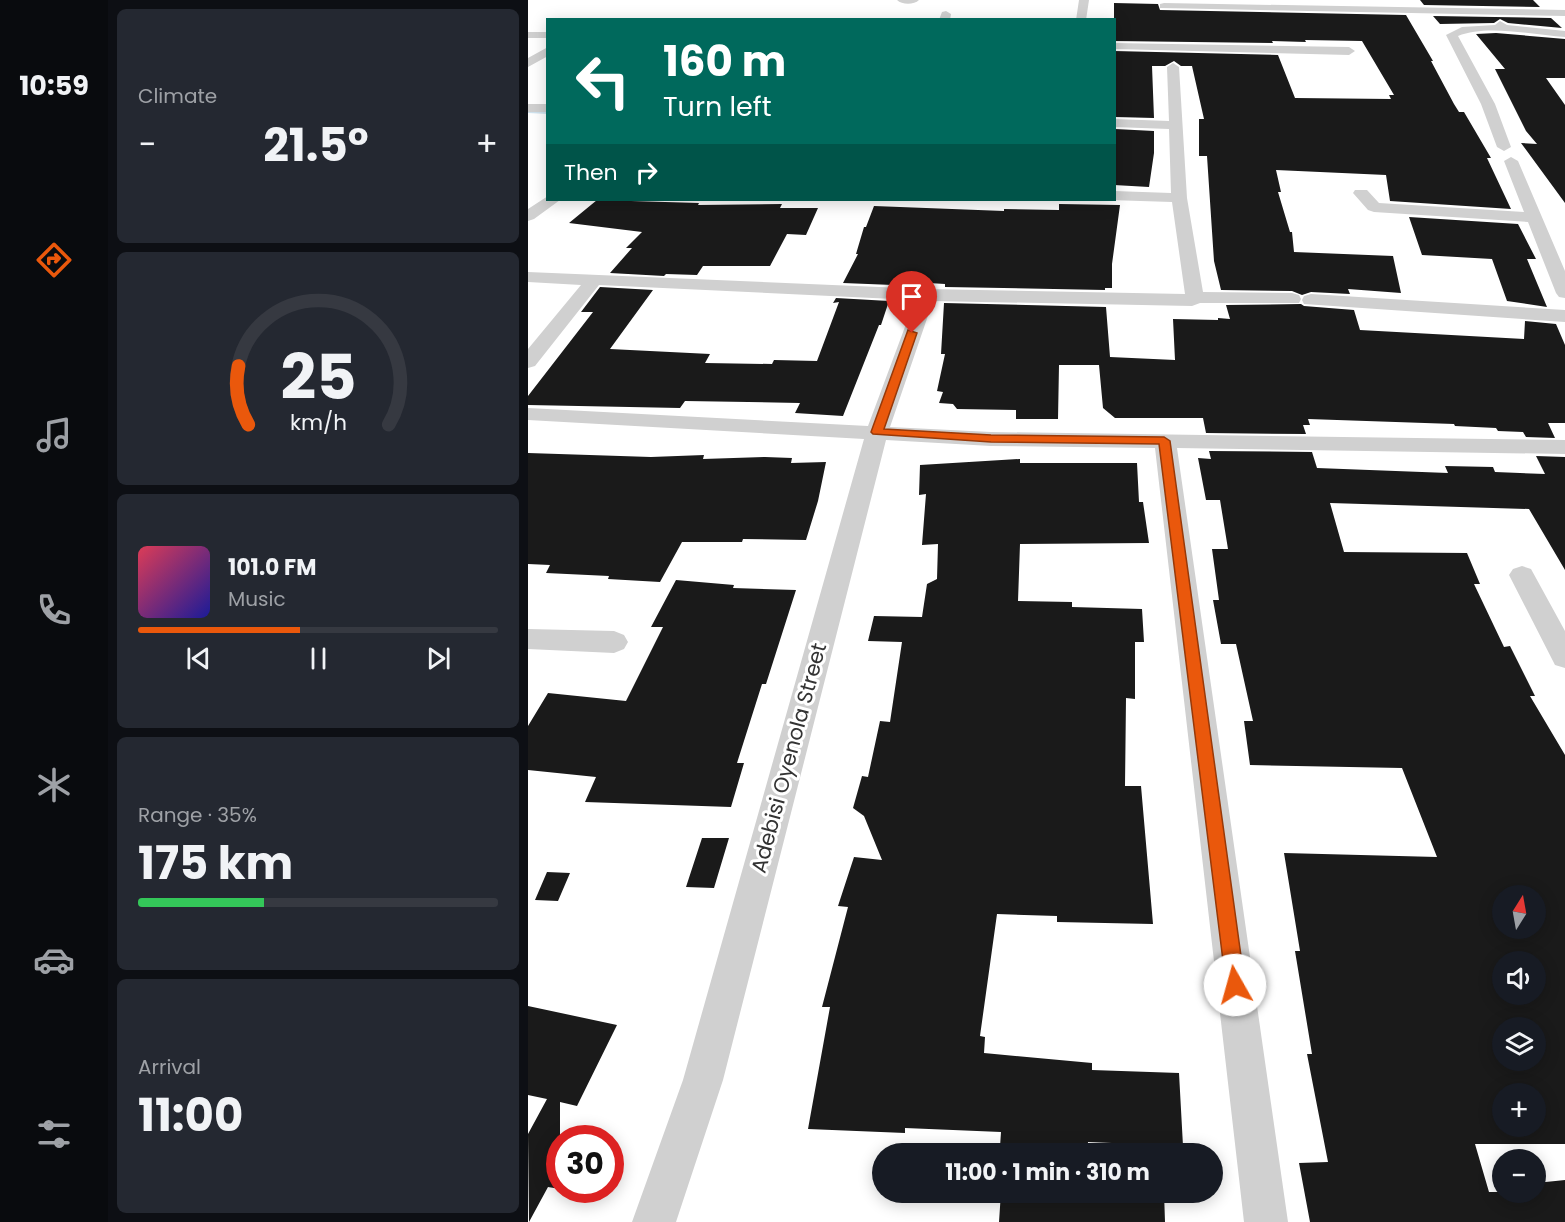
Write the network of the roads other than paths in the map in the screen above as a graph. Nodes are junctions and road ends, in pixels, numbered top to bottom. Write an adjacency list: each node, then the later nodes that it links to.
1 (902, 0): 2 (street)
2 (915, 0)
3 (1084, 0): 9 (street)
4 (1481, 0): 7 (street)
5 (1347, 5): 6 (street); 7 (street)
6 (1164, 6)
7 (1492, 12): 8 (street); 10 (street)
8 (1565, 13)
9 (1081, 18)
10 (1503, 28): 11 (street); 28 (street)
11 (1565, 34)
12 (528, 35): 13 (street)
13 (546, 36)
14 (1116, 46): 16 (street)
15 (546, 51): 17 (street)
16 (1348, 51)
17 (528, 63)
18 (1173, 67): 22 (street)
19 (528, 108): 20 (street)
20 (546, 108)
21 (1116, 123): 22 (street)
22 (1177, 125): 25 (street)
23 (1361, 193): 28 (street)
24 (1116, 196): 25 (street)
25 (1179, 198): 33 (street)
26 (550, 201): 27 (street)
27 (528, 216)
28 (1535, 219): 31 (street)
29 (528, 277): 30 (street)
30 (594, 280): 32 (street); 35 (street)
31 (1565, 293)
32 (926, 295): 33 (street); 37 (street, Adebisi Oyenola Street)
33 (1195, 297): 34 (street)
34 (1565, 316)
35 (528, 362)
36 (528, 414): 37 (street)
37 (877, 432): 38 (street); 44 (street, Adebisi Oyenola Street)
38 (1164, 441): 39 (street); 45 (street)
39 (1565, 447)
40 (1522, 575): 43 (street)
41 (528, 639): 42 (street)
42 (614, 642)
43 (1565, 657)
44 (654, 1222)
45 (1266, 1222)

